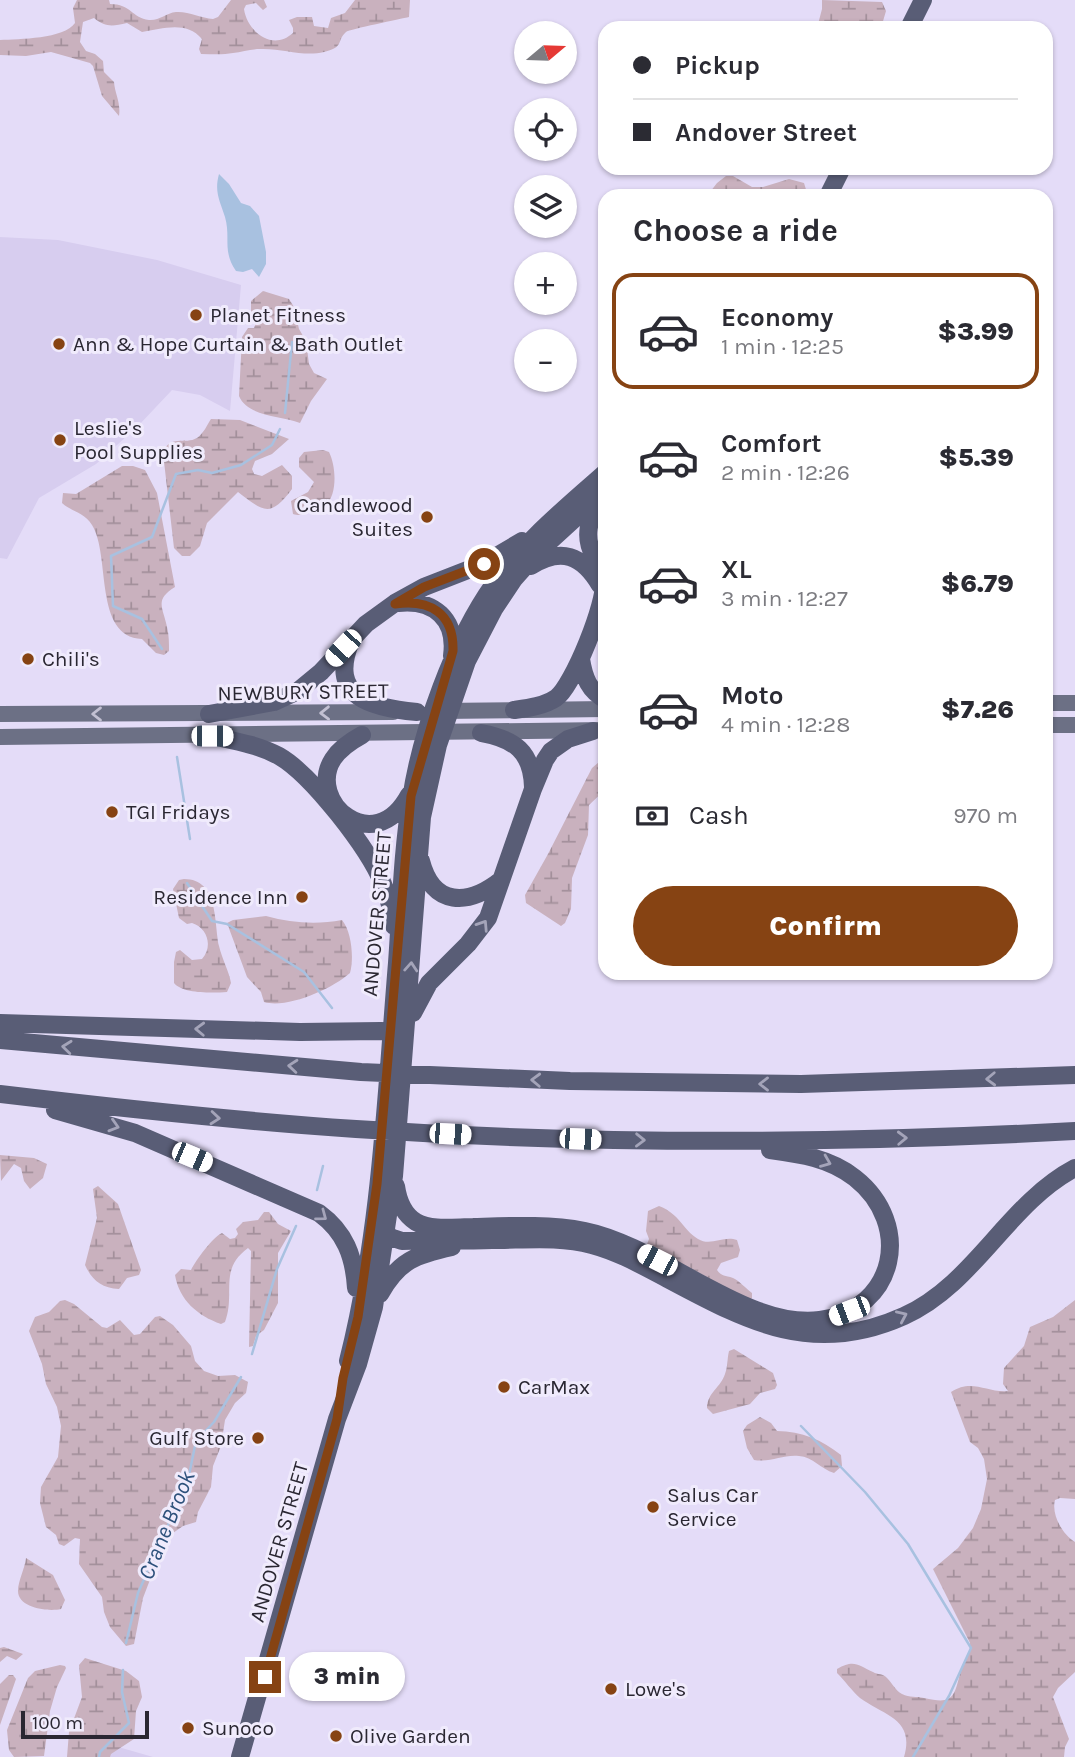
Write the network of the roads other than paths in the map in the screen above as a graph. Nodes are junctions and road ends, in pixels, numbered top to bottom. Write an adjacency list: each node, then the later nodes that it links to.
1 (923, 0): 2 (highway)
2 (912, 21)
3 (598, 479): 6 (highway, ANDOVER STREET)
4 (598, 499): 8 (highway, ANDOVER STREET)
5 (598, 505): 7 (highway)
6 (546, 526): 10 (highway); 14 (highway, ANDOVER STREET)
7 (598, 566)
8 (514, 579): 9 (highway); 33 (highway, ANDOVER STREET)
9 (598, 582)
10 (395, 604): 12 (highway); 14 (highway)
11 (598, 611): 13 (highway)
12 (352, 637): 20 (highway); 22 (highway)
13 (581, 659): 15 (highway); 19 (highway)
14 (450, 664): 31 (highway, ANDOVER STREET)
15 (598, 694)
16 (1053, 703): 17 (main road)
17 (1075, 703)
18 (598, 709): 19 (main road, NEWBURY STREET)
19 (514, 710): 20 (main road, NEWBURY STREET)
20 (417, 712): 22 (main road, NEWBURY STREET, one-way to 22)
21 (0, 714): 22 (main road, NEWBURY STREET, one-way to 21)
22 (209, 714)
23 (1053, 725): 24 (main road)
24 (1075, 725)
25 (598, 731): 27 (main road, NEWBURY STREET)
26 (598, 731): 32 (highway)
27 (481, 733): 28 (main road, NEWBURY STREET); 32 (highway)
28 (362, 735): 29 (main road, NEWBURY STREET); 31 (highway)
29 (212, 736): 30 (main road, NEWBURY STREET); 35 (highway)
30 (0, 737)
31 (416, 775): 35 (highway, ANDOVER STREET)
32 (533, 789): 34 (highway)
33 (419, 851): 34 (highway); 37 (highway, ANDOVER STREET, one-way to 33)
34 (501, 880): 37 (highway, one-way to 34)
35 (397, 964): 37 (highway, ANDOVER STREET)
36 (0, 1023): 37 (highway, one-way to 36)
37 (398, 1036): 44 (highway, ANDOVER STREET); 45 (highway, ANDOVER STREET)
38 (0, 1040): 39 (highway, one-way to 38)
39 (1070, 1074)
40 (1, 1094): 42 (highway, one-way to 42); 48 (highway, one-way to 48)
41 (1075, 1131): 42 (highway, one-way to 41)
42 (687, 1140): 44 (highway, one-way to 44)
43 (1075, 1168): 47 (highway, one-way to 43)
44 (394, 1176): 46 (highway, ANDOVER STREET)
45 (375, 1202): 46 (highway); 48 (highway, ANDOVER STREET)
46 (386, 1233): 47 (highway); 48 (highway, ANDOVER STREET)
47 (489, 1240): 48 (highway)
48 (366, 1312): 49 (highway, ANDOVER STREET)
49 (240, 1757)

